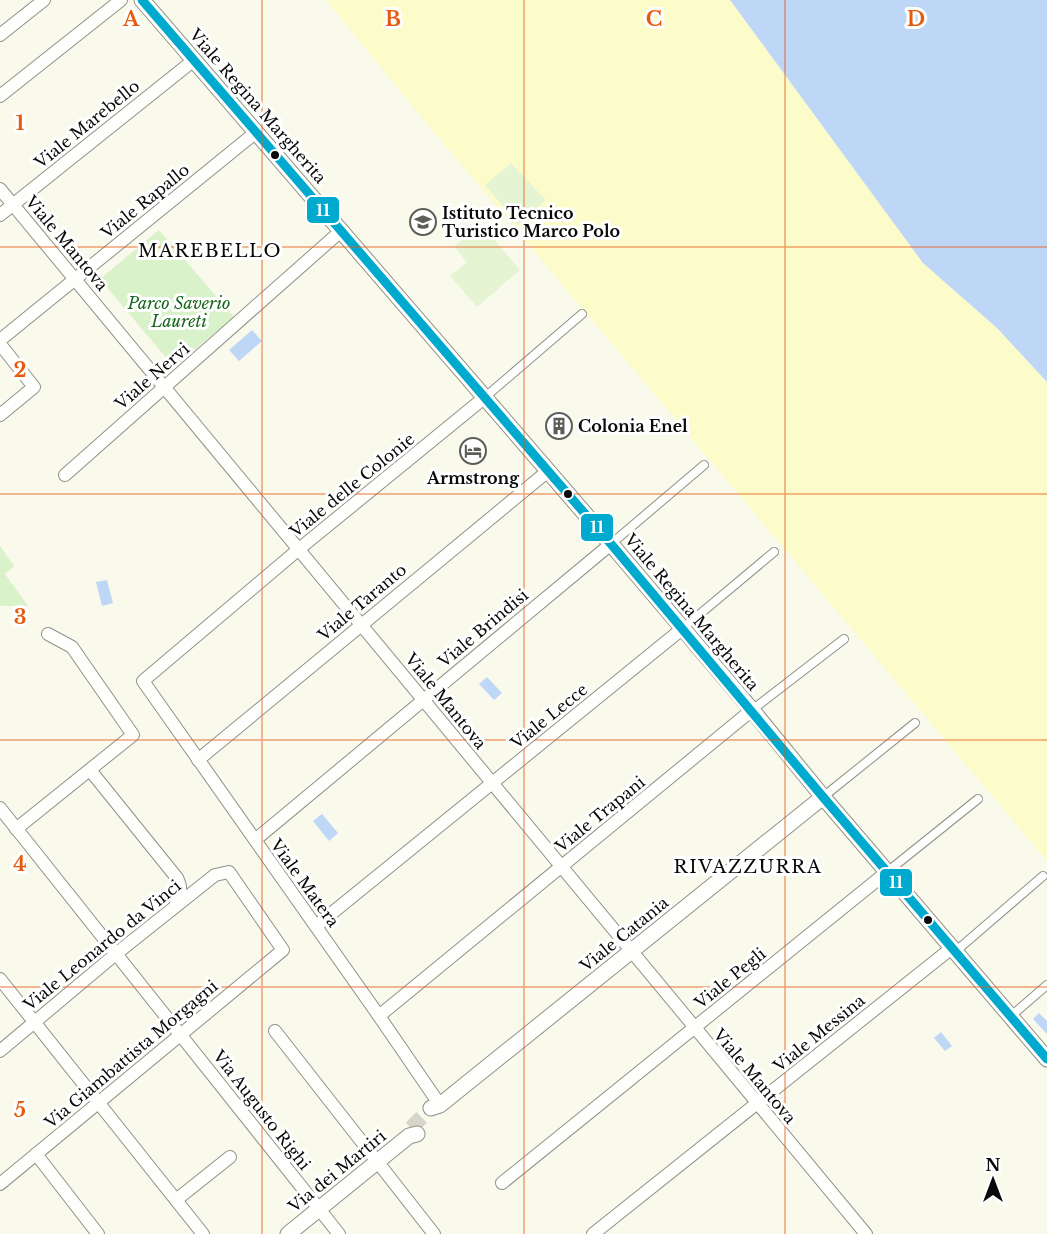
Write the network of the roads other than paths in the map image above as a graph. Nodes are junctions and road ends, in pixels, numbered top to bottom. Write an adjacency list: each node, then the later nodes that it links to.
1 (44, 0): 4 (street)
2 (121, 0): 6 (street)
3 (142, 0): 5 (street, Viale Regina Margherita)
4 (0, 35)
5 (194, 60): 7 (street, Viale Regina Margherita); 9 (street, Viale Marebello)
6 (0, 96)
7 (255, 133): 11 (street, Viale Regina Margherita); 12 (street, Viale Rapallo)
8 (0, 189): 9 (street, Viale Mantova)
9 (13, 204): 10 (street, Viale Marebello); 12 (street, Viale Mantova)
10 (0, 215)
11 (342, 230): 15 (street, Viale Nervi); 16 (street, Viale Regina Margherita)
12 (75, 279): 14 (street, Viale Rapallo); 15 (street, Viale Mantova)
13 (582, 314): 16 (street, Viale delle Colonie)
14 (0, 342): 17 (street, Viale Rapallo)
15 (165, 387): 20 (street, Viale Nervi); 22 (street, Viale Mantova)
16 (484, 398): 19 (street, Viale Regina Margherita); 22 (street, Viale delle Colonie)
17 (0, 415)
18 (704, 465): 21 (street, Viale Brindisi)
19 (548, 471): 21 (street, Viale Regina Margherita); 24 (street, Viale Taranto)
20 (65, 475)
21 (611, 544): 25 (street, Viale Regina Margherita); 29 (street, Viale Brindisi)
22 (299, 549): 24 (street, Viale Mantova); 28 (street, Viale delle Colonie)
23 (774, 552): 25 (street, Viale Lecce)
24 (362, 624): 29 (street, Viale Mantova); 32 (street, Viale Taranto)
25 (682, 629): 30 (street, Viale Regina Margherita); 34 (street, Viale Lecce)
26 (48, 633): 33 (street)
27 (844, 639): 30 (street, Viale Trapani)
28 (143, 681): 32 (street, Viale Matera)
29 (423, 699): 34 (street, Viale Mantova); 39 (street, Viale Brindisi)
30 (752, 710): 35 (street, Viale Regina Margherita); 40 (street, Viale Trapani)
31 (915, 723): 35 (street, Viale Catania)
32 (198, 760): 39 (street, Viale Matera)
33 (90, 770): 38 (street); 43 (street)
34 (493, 783): 40 (street, Viale Mantova); 44 (street, Viale Lecce)
35 (823, 797): 41 (street, Viale Regina Margherita); 47 (street, Viale Catania)
36 (978, 799): 41 (street, Viale Pegli)
37 (0, 808): 38 (street, Via Augusto Righi)
38 (16, 829): 48 (street, Via Augusto Righi)
39 (255, 840): 44 (street, Viale Matera)
40 (562, 866): 47 (street, Viale Mantova); 51 (street, Viale Trapani)
41 (886, 872): 45 (street, Viale Regina Margherita); 54 (street, Viale Pegli)
42 (1043, 876): 45 (street, Viale Messina)
43 (174, 907): 46 (street, Viale Leonardo da Vinci); 48 (street, Viale Leonardo da Vinci)
44 (316, 926): 51 (street, Viale Matera)
45 (954, 949): 52 (street, Viale Regina Margherita); 60 (street, Viale Messina)
46 (283, 950): 56 (street, Via Giambattista Morgagni)
47 (631, 951): 54 (street, Viale Mantova); 61 (street, Viale Catania)
48 (117, 953): 53 (street, Viale Leonardo da Vinci); 56 (street, Via Augusto Righi)
49 (0, 979): 53 (street)
50 (1047, 985): 52 (street)
51 (379, 1016): 61 (street, Viale Matera)
52 (1010, 1017): 58 (street, Viale Regina Margherita)
53 (34, 1022): 57 (street, Viale Leonardo da Vinci); 59 (street)
54 (694, 1028): 60 (street, Viale Mantova); 66 (street, Viale Pegli)
55 (275, 1031): 65 (street)
56 (181, 1035): 59 (street, Via Giambattista Morgagni); 69 (street, Via Augusto Righi)
57 (0, 1051)
58 (1047, 1059)
59 (99, 1102): 63 (street, Via Giambattista Morgagni); 68 (street)
60 (757, 1104): 75 (street, Viale Messina); 76 (street, Viale Mantova)
61 (436, 1110)
62 (412, 1132): 65 (street, Via dei Martiri)
63 (36, 1154): 67 (street, Via Giambattista Morgagni); 70 (street)
64 (230, 1157): 68 (street)
65 (378, 1161): 69 (street, Via dei Martiri); 74 (street)
66 (502, 1183)
67 (0, 1184)
68 (177, 1200): 71 (street)
69 (319, 1209): 72 (street, Via dei Martiri); 73 (street, Via Augusto Righi)
70 (98, 1234)
71 (203, 1234)
72 (288, 1234)
73 (339, 1234)
74 (434, 1234)
75 (593, 1234)
76 (866, 1234)

